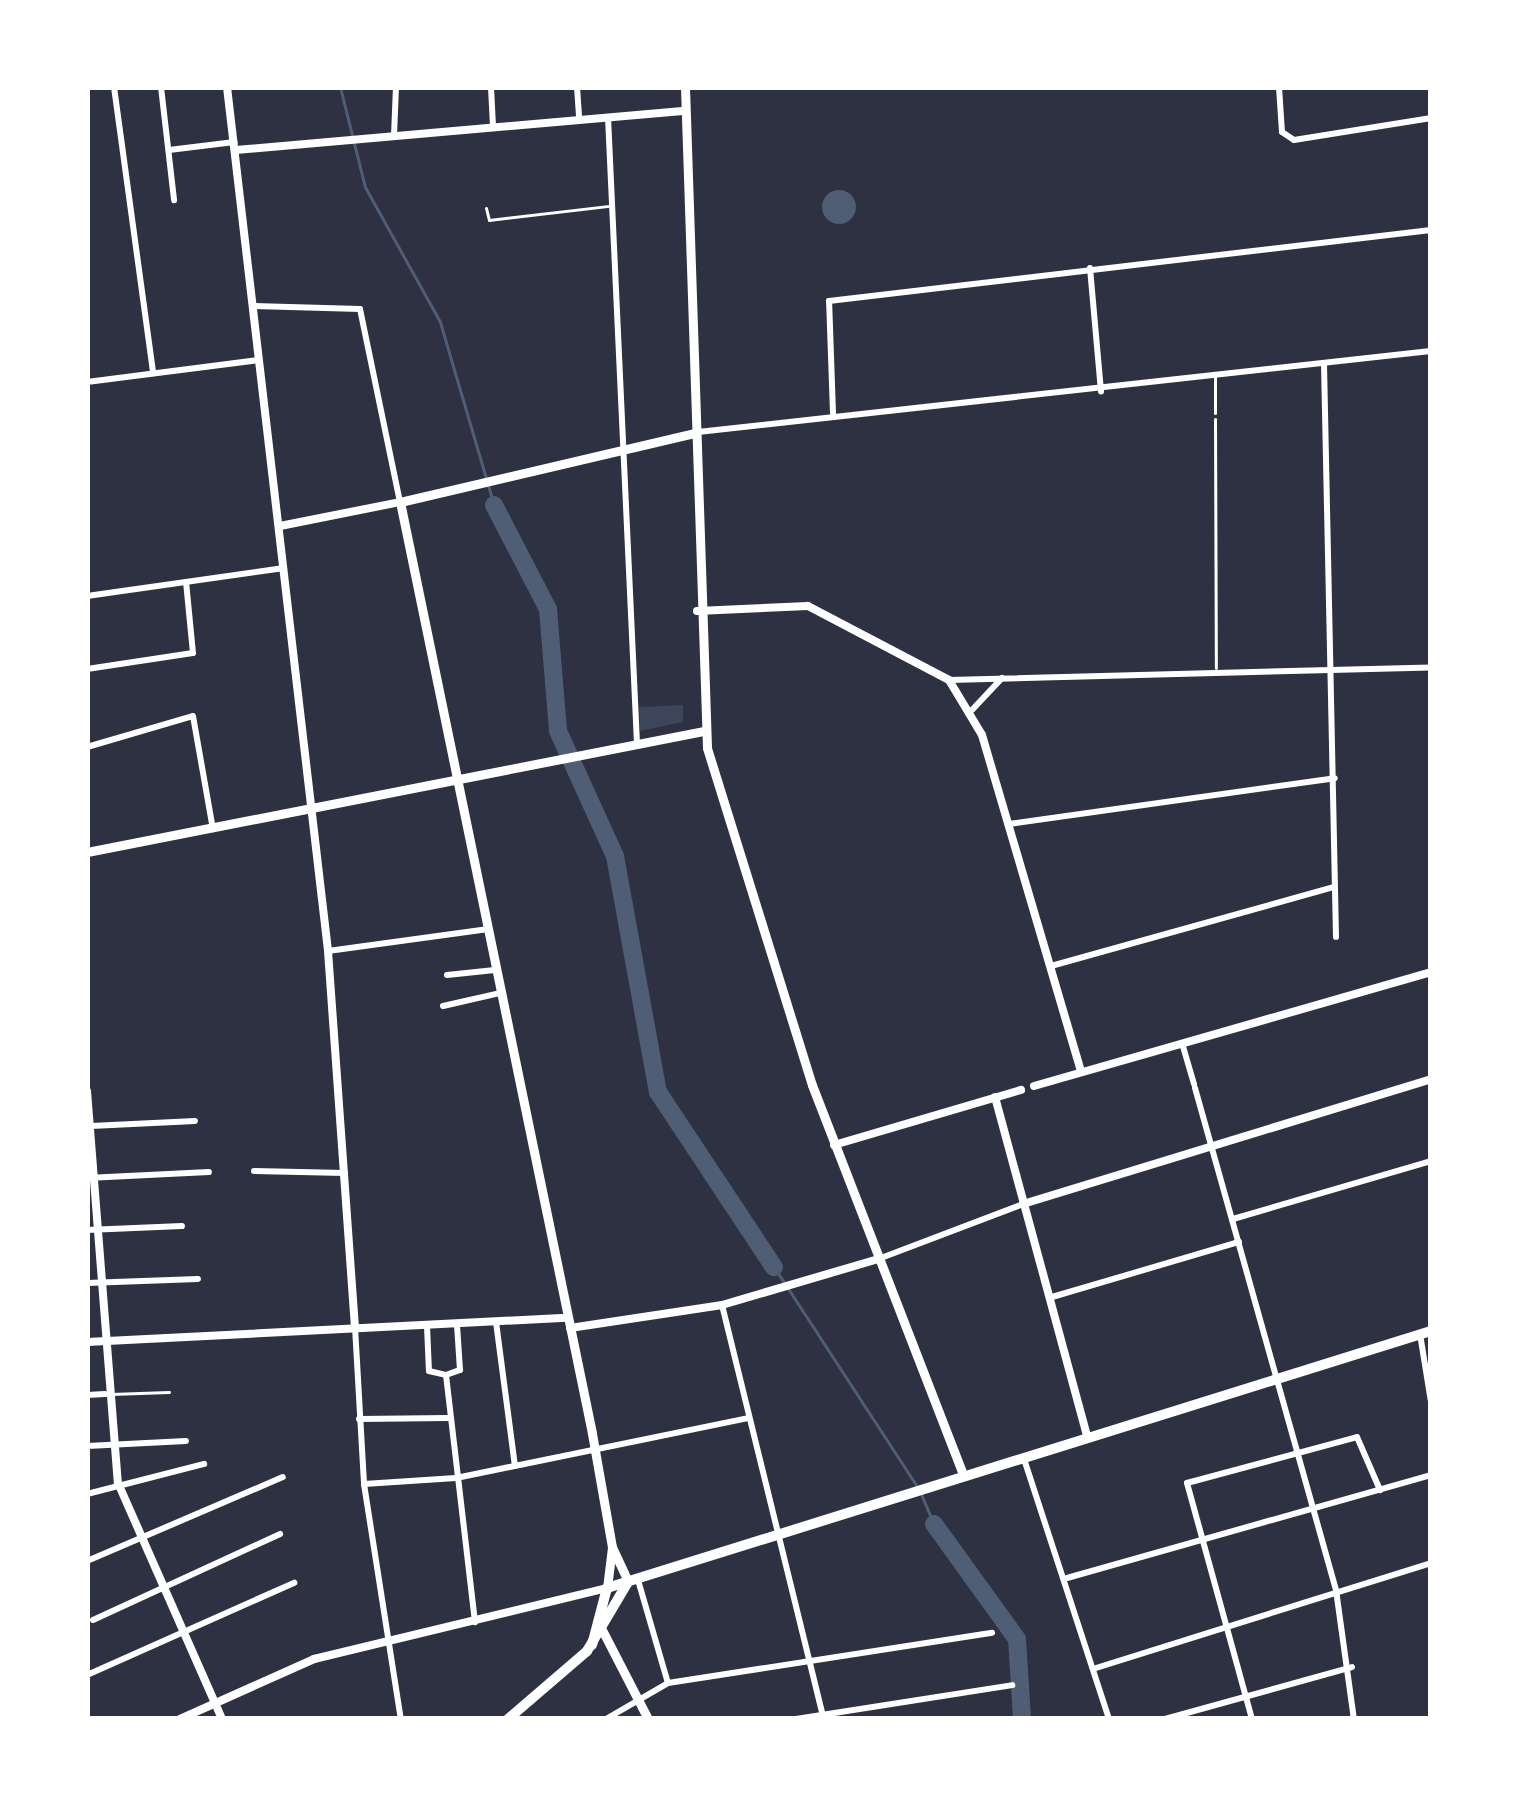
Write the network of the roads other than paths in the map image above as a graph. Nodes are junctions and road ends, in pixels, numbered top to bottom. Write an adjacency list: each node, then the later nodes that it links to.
1 (114, 87): 26 (street)
2 (161, 87): 16 (street)
3 (227, 87): 15 (street)
4 (396, 87): 14 (street)
5 (491, 87): 13 (street)
6 (577, 87): 11 (street)
7 (685, 87): 9 (main road)
8 (1279, 87): 12 (street)
9 (686, 111): 10 (street); 31 (main road)
10 (608, 116): 11 (street); 18 (street)
11 (579, 118): 13 (street)
12 (1431, 118)
13 (493, 128): 14 (street)
14 (394, 136): 15 (street)
15 (236, 146): 16 (street); 22 (street)
16 (169, 150): 17 (street)
17 (174, 200)
18 (609, 206): 19 (lane); 32 (street)
19 (486, 208)
20 (1431, 230): 21 (street)
21 (1090, 268): 29 (street); 30 (street)
22 (253, 306): 24 (street); 33 (street)
23 (1431, 351): 25 (street)
24 (259, 360): 26 (street); 34 (street)
25 (1324, 364): 27 (street); 41 (street)
26 (153, 374): 28 (street)
27 (1215, 376): 29 (street); 42 (lane)
28 (87, 382)
29 (1101, 392): 30 (street)
30 (833, 413): 31 (street)
31 (694, 433): 32 (main road); 38 (main road)
32 (619, 445): 33 (main road); 47 (street)
33 (400, 502): 34 (street); 50 (main road)
34 (280, 526): 35 (street)
35 (284, 568): 36 (street); 51 (street)
36 (186, 581): 37 (street); 40 (street)
37 (87, 596)
38 (697, 611): 44 (street); 46 (main road)
39 (1431, 667): 41 (street)
40 (87, 669)
41 (1332, 669): 42 (street); 49 (street)
42 (1216, 671): 43 (street)
43 (1005, 676): 44 (street); 45 (street)
44 (949, 680): 45 (street)
45 (972, 710): 52 (street)
46 (704, 730): 47 (main road); 75 (main road)
47 (637, 743): 50 (main road)
48 (87, 747): 53 (street)
49 (1335, 778): 52 (street); 55 (street)
50 (459, 779): 51 (main road); 56 (main road)
51 (311, 807): 53 (main road); 58 (street)
52 (1009, 824): 59 (street)
53 (213, 829): 54 (main road)
54 (87, 852)
55 (1334, 887): 57 (street); 59 (street)
56 (489, 929): 58 (street); 60 (main road)
57 (1336, 937)
58 (328, 950): 79 (street)
59 (1051, 965): 66 (street)
60 (495, 970): 62 (street); 63 (main road)
61 (1431, 972): 65 (street)
62 (447, 975)
63 (500, 993): 64 (street); 92 (main road)
64 (443, 1006)
65 (1181, 1043): 66 (street); 74 (street)
66 (1081, 1072): 68 (street)
67 (1431, 1079): 74 (street)
68 (1034, 1086)
69 (1022, 1090): 71 (street)
70 (87, 1091): 73 (street)
71 (995, 1097): 75 (street); 81 (street)
72 (195, 1121): 73 (street)
73 (88, 1126): 80 (street)
74 (1210, 1142): 81 (street); 82 (street)
75 (834, 1145): 86 (main road)
76 (1431, 1161): 82 (street)
77 (254, 1171): 79 (street)
78 (209, 1172): 80 (street)
79 (345, 1173): 95 (street)
80 (90, 1178): 84 (street)
81 (1023, 1204): 86 (street); 89 (street)
82 (1232, 1219): 85 (street)
83 (182, 1226): 84 (street)
84 (91, 1230): 88 (street)
85 (1240, 1242): 89 (street); 100 (street)
86 (878, 1259): 90 (street); 117 (main road)
87 (198, 1279): 88 (street)
88 (92, 1283): 98 (street)
89 (1052, 1297): 108 (street)
90 (722, 1305): 92 (street); 106 (street)
91 (496, 1322): 92 (street); 93 (street); 116 (street)
92 (568, 1323): 112 (main road)
93 (457, 1324): 94 (street); 99 (street)
94 (427, 1326): 95 (street); 99 (street)
95 (355, 1327): 98 (street); 107 (street)
96 (1425, 1332): 100 (main road); 104 (street)
97 (87, 1342): 98 (street)
98 (101, 1342): 102 (street)
99 (446, 1375): 105 (street)
100 (1277, 1377): 108 (main road); 113 (street)
101 (169, 1391): 102 (lane)
102 (105, 1394): 103 (street); 110 (street)
103 (87, 1395)
104 (1431, 1402)
105 (448, 1418): 107 (street); 120 (street)
106 (748, 1418): 112 (street); 128 (street)
107 (358, 1419): 122 (street)
108 (1087, 1436): 114 (main road)
109 (186, 1441): 110 (street)
110 (112, 1444): 111 (street); 121 (street)
111 (87, 1445)
112 (594, 1448): 116 (street); 130 (main road)
113 (1298, 1453): 123 (street); 125 (street); 129 (street)
114 (1023, 1455): 117 (main road); 133 (street)
115 (204, 1464): 121 (street)
116 (515, 1466): 120 (street)
117 (963, 1474): 128 (main road)
118 (1431, 1475): 123 (street)
119 (284, 1477): 127 (street)
120 (456, 1478): 122 (street); 140 (street)
121 (118, 1483): 124 (street); 127 (street)
122 (364, 1484): 145 (street)
123 (1381, 1490): 125 (street)
124 (87, 1494)
125 (1312, 1509): 129 (street); 138 (street)
126 (280, 1534): 136 (street)
127 (142, 1536): 131 (street); 136 (street)
128 (776, 1538): 134 (main road); 146 (street)
129 (1204, 1540): 133 (street); 142 (street)
130 (613, 1547): 134 (main road); 137 (main road)
131 (87, 1561)
132 (1431, 1563): 138 (street)
133 (1067, 1578): 148 (street)
134 (633, 1581): 137 (main road); 141 (main road); 150 (street)
135 (293, 1583): 143 (street)
136 (167, 1586): 139 (street); 143 (street)
137 (607, 1588): 140 (street); 141 (main road)
138 (1336, 1590): 142 (street); 147 (street)
139 (94, 1620)
140 (476, 1622): 145 (street)
141 (600, 1626): 152 (main road); 159 (main road)
142 (1225, 1626): 148 (street); 153 (street)
143 (187, 1630): 149 (street); 154 (street)
144 (992, 1633): 146 (street)
145 (386, 1641): 154 (street); 158 (street)
146 (814, 1661): 150 (street); 155 (street)
147 (1352, 1667): 153 (street); 166 (street)
148 (1096, 1668): 163 (street)
149 (87, 1675)
150 (668, 1683): 152 (street)
151 (1012, 1685): 155 (street)
152 (636, 1695): 160 (street); 161 (main road)
153 (1247, 1697): 164 (street); 165 (street)
154 (215, 1704): 156 (street); 157 (street)
155 (823, 1716): 162 (street)
156 (180, 1719)
157 (222, 1719)
158 (401, 1719)
159 (508, 1719)
160 (605, 1719)
161 (648, 1719)
162 (796, 1719)
163 (1109, 1719)
164 (1165, 1719)
165 (1252, 1719)
166 (1354, 1719)

